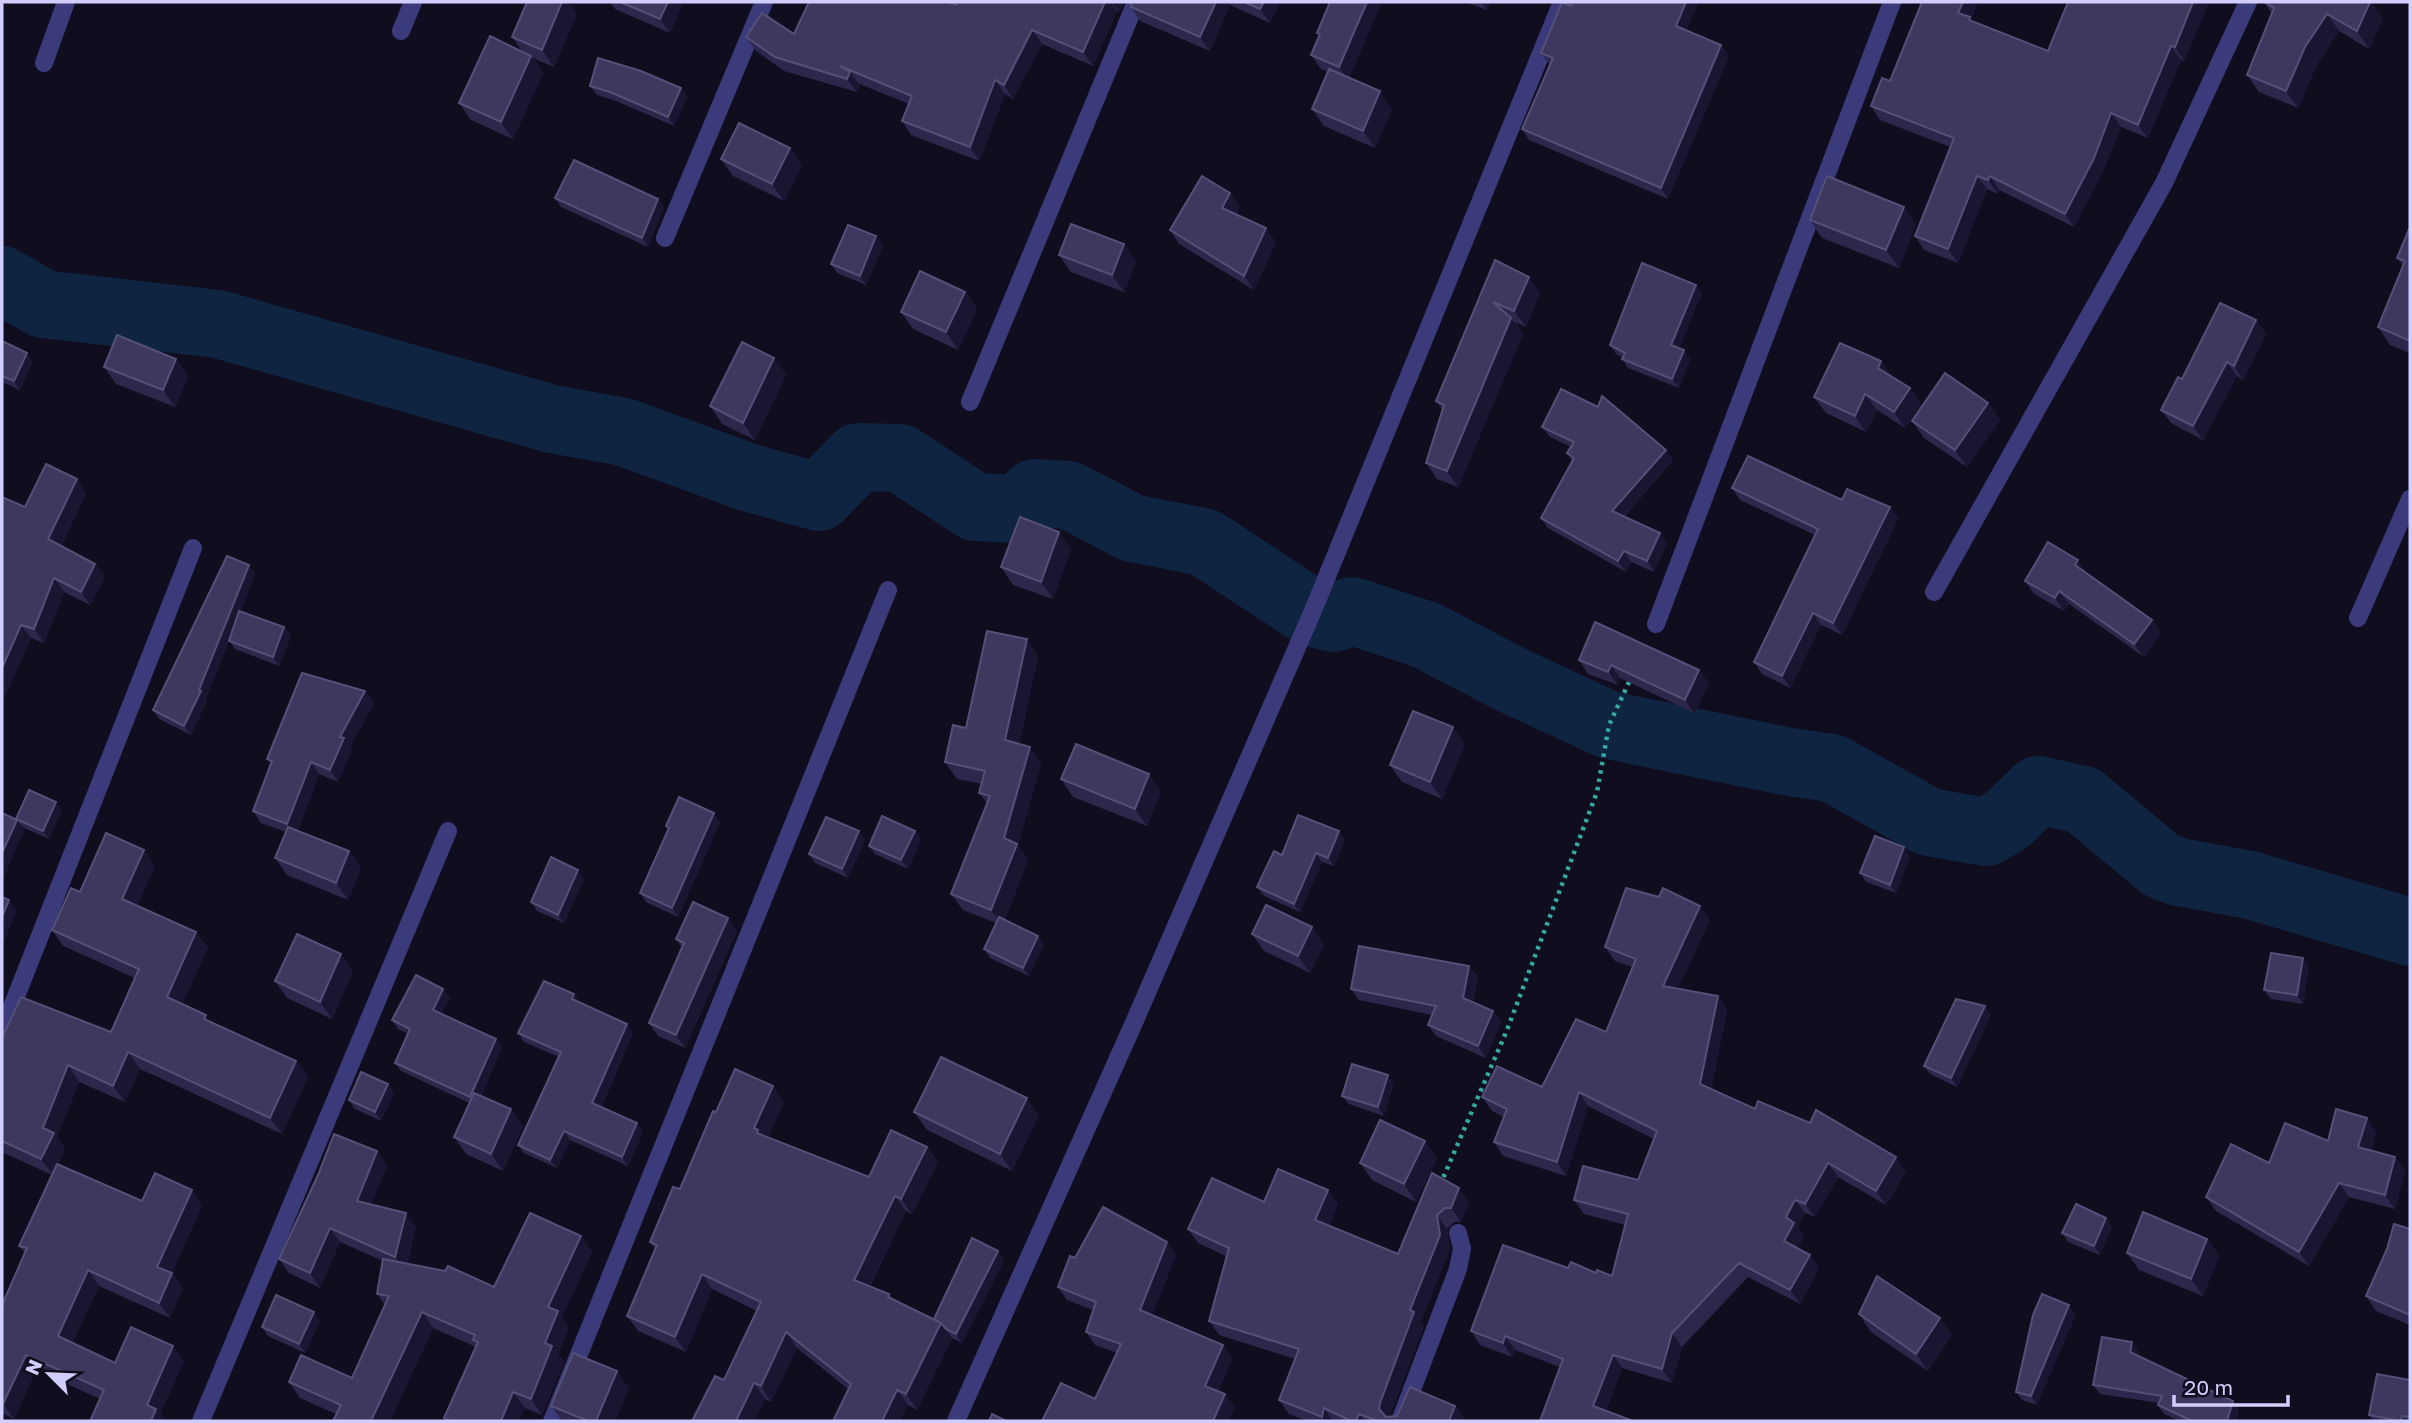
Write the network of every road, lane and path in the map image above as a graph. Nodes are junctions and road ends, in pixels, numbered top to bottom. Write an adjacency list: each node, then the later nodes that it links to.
1 (66, 2): 9 (street)
2 (412, 2): 8 (street)
3 (764, 2): 10 (street)
4 (1136, 2): 11 (street)
5 (1562, 2): 25 (street)
6 (1892, 2): 17 (street)
7 (2248, 2): 15 (street)
8 (401, 31)
9 (44, 63)
10 (665, 238)
11 (970, 402)
12 (2410, 499): 16 (street)
13 (193, 548): 20 (street)
14 (888, 590): 24 (street)
15 (1934, 592)
16 (2358, 618)
17 (1656, 624)
18 (1635, 668): 21 (path)
19 (448, 831): 23 (street)
20 (2, 1032)
21 (1435, 1196)
22 (1458, 1233): 26 (street)
23 (201, 1421)
24 (552, 1421)
25 (956, 1421)
26 (1400, 1421)

